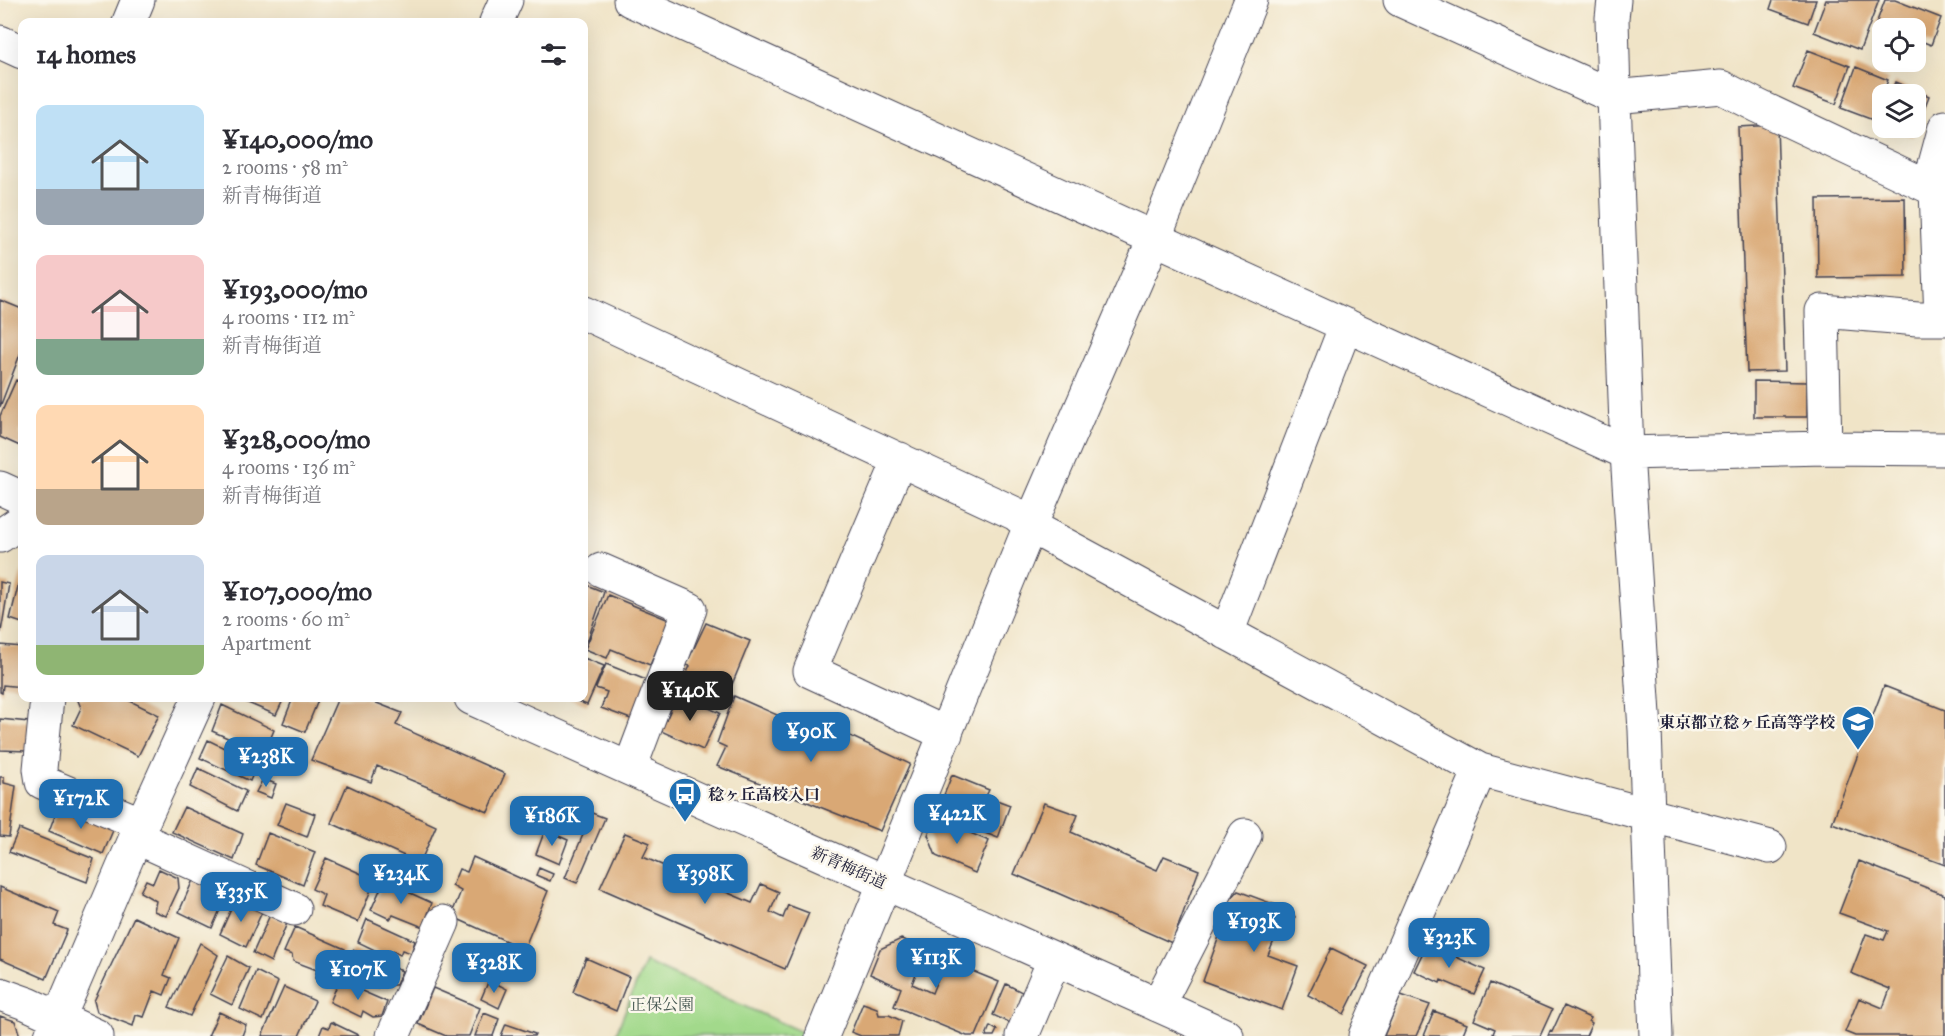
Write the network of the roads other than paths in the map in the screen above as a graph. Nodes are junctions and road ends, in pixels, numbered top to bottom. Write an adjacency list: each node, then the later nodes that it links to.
1 (138, 0): 7 (street)
2 (506, 0): 8 (street)
3 (630, 0): 14 (street)
4 (1251, 0): 14 (street)
5 (1400, 0): 11 (street)
6 (1614, 0): 11 (street)
7 (131, 18)
8 (498, 18)
9 (0, 42): 10 (street)
10 (18, 50)
11 (1614, 97): 13 (street); 20 (street)
12 (1945, 127): 13 (street)
13 (1936, 190): 16 (street)
14 (1155, 237): 17 (street); 25 (street)
15 (588, 315): 21 (street)
16 (1943, 319): 18 (street)
17 (1346, 325): 20 (street); 28 (street)
18 (1825, 448): 19 (street); 20 (street)
19 (1945, 449)
20 (1628, 453): 35 (street)
21 (900, 459): 25 (street); 32 (street)
22 (0, 488): 23 (street)
23 (18, 496)
24 (18, 524): 26 (street)
25 (1030, 526): 28 (street); 32 (street)
26 (0, 536)
27 (601, 570): 33 (street)
28 (1227, 633): 34 (street)
29 (47, 702): 36 (street)
30 (197, 702): 36 (street)
31 (480, 702): 33 (street, 新青梅街道)
32 (946, 734): 39 (street)
33 (630, 768): 39 (street, 新青梅街道)
34 (1480, 770): 35 (street); 51 (street)
35 (1648, 816): 38 (street); 52 (street)
36 (139, 830): 40 (street); 45 (street)
37 (1245, 835): 44 (street)
38 (1770, 847)
39 (885, 882): 42 (street, 新青梅街道); 48 (street)
40 (294, 909)
41 (443, 922): 47 (street)
42 (1054, 960): 44 (street, 新青梅街道); 49 (street)
43 (0, 994): 45 (street)
44 (1158, 1005): 50 (street, 新青梅街道)
45 (55, 1027): 46 (street)
46 (97, 1036)
47 (393, 1036)
48 (822, 1036)
49 (1022, 1036)
50 (1227, 1036)
51 (1365, 1036)
52 (1656, 1036)

